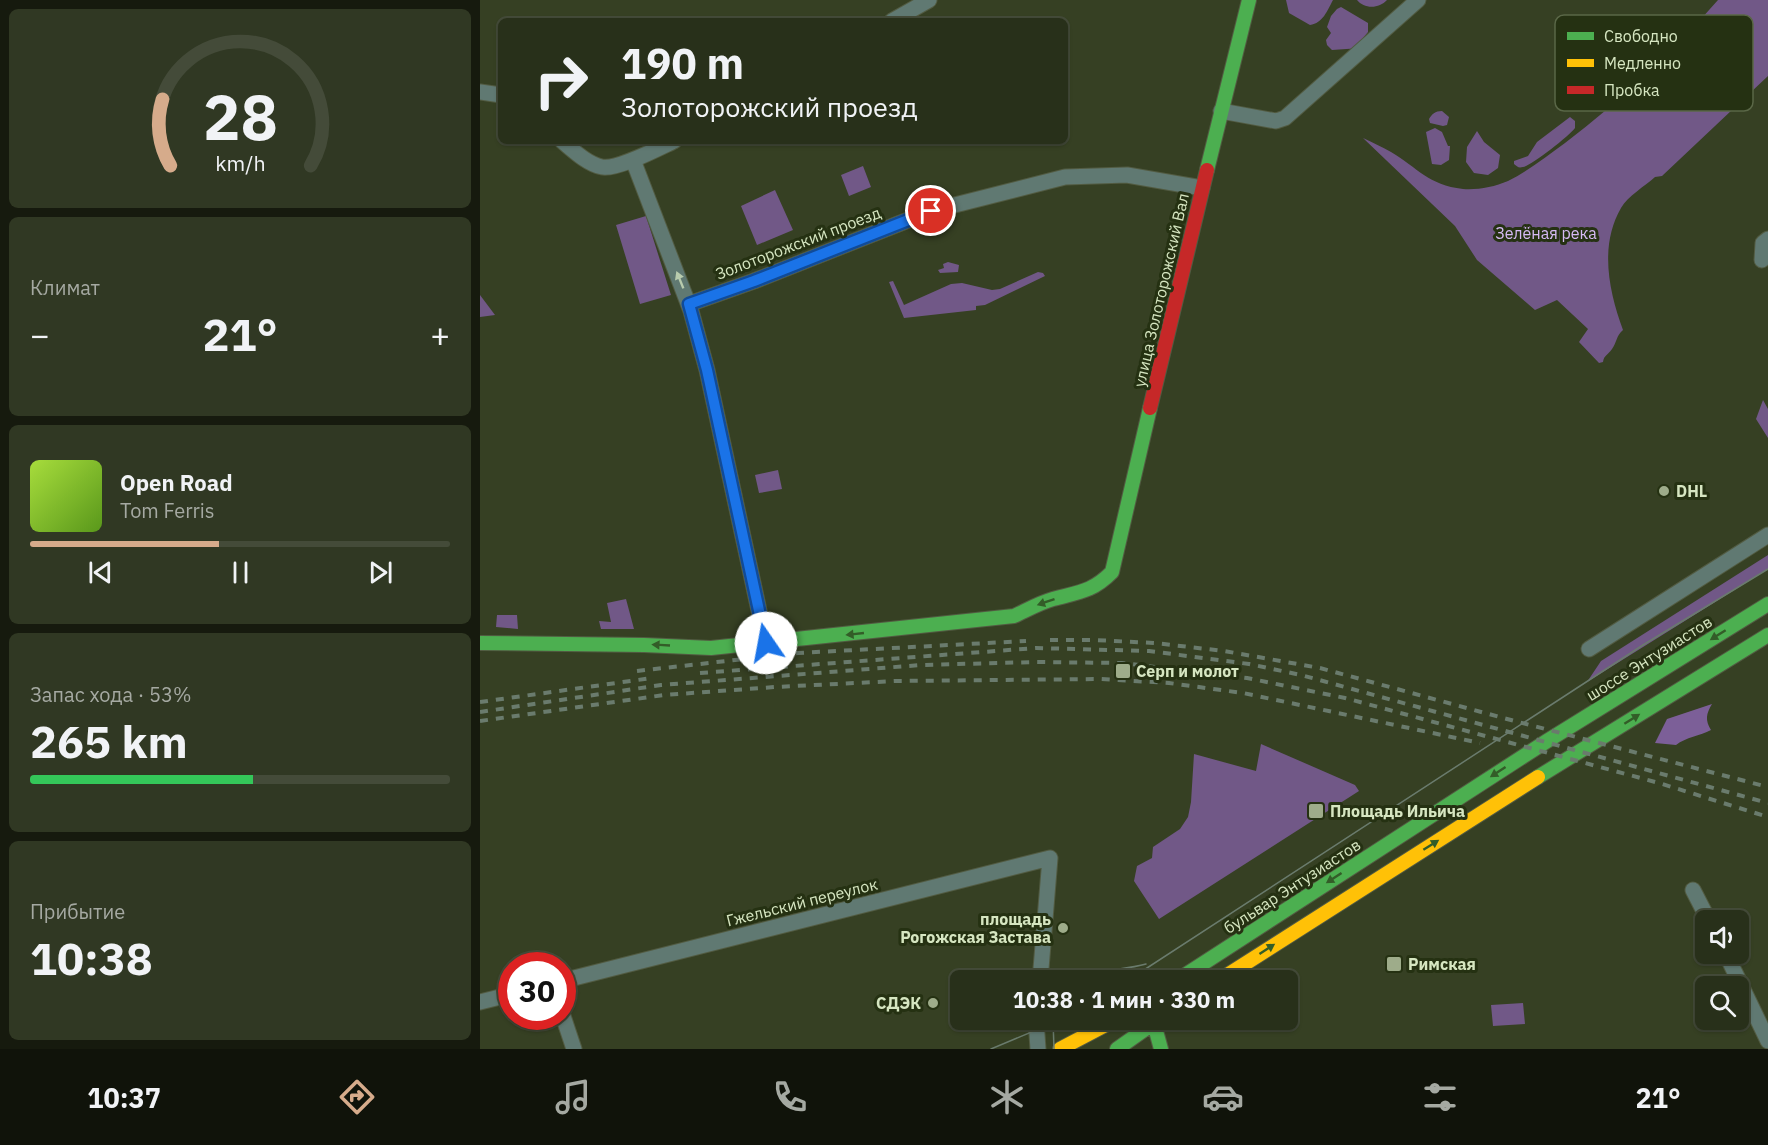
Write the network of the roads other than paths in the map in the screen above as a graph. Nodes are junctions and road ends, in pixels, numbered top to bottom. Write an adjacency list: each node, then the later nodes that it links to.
1 (929, 0): 4 (street)
2 (1249, 0): 7 (main road, улица Золоторожский Вал)
3 (1418, 0): 7 (street)
4 (896, 18)
5 (480, 92): 6 (street)
6 (498, 95)
7 (1221, 111): 11 (main road, улица Золоторожский Вал)
8 (566, 144): 10 (street)
9 (668, 144): 10 (street)
10 (633, 160): 14 (street, one-way to 10)
11 (1202, 188): 14 (street, Золоторожский проезд); 19 (main road, улица Золоторожский Вал, one-way to 19)
12 (1768, 238): 13 (street)
13 (1765, 262)
14 (689, 304): 19 (street)
15 (1768, 535): 20 (street)
16 (1768, 604): 21 (main road, шоссе Энтузиастов, one-way to 21)
17 (1768, 635): 27 (main road, one-way to 17)
18 (480, 643): 19 (main road, one-way to 18)
19 (766, 643)
20 (1589, 649)
21 (1547, 741): 26 (main road, бульвар Энтузиастов, one-way to 26)
22 (1693, 890): 23 (street)
23 (1703, 910)
24 (1731, 964): 36 (street)
25 (1041, 970): 28 (street, Гжельский переулок)
26 (1193, 970)
27 (1235, 970)
28 (576, 977)
29 (498, 998): 30 (street)
30 (480, 1002)
31 (567, 1030): 38 (street)
32 (1037, 1030): 39 (street)
33 (1098, 1030): 37 (main road)
34 (1143, 1030): 40 (main road)
35 (1157, 1030): 41 (main road)
36 (1768, 1041)
37 (1066, 1048)
38 (573, 1049)
39 (1038, 1049)
40 (1117, 1049)
41 (1161, 1049)

